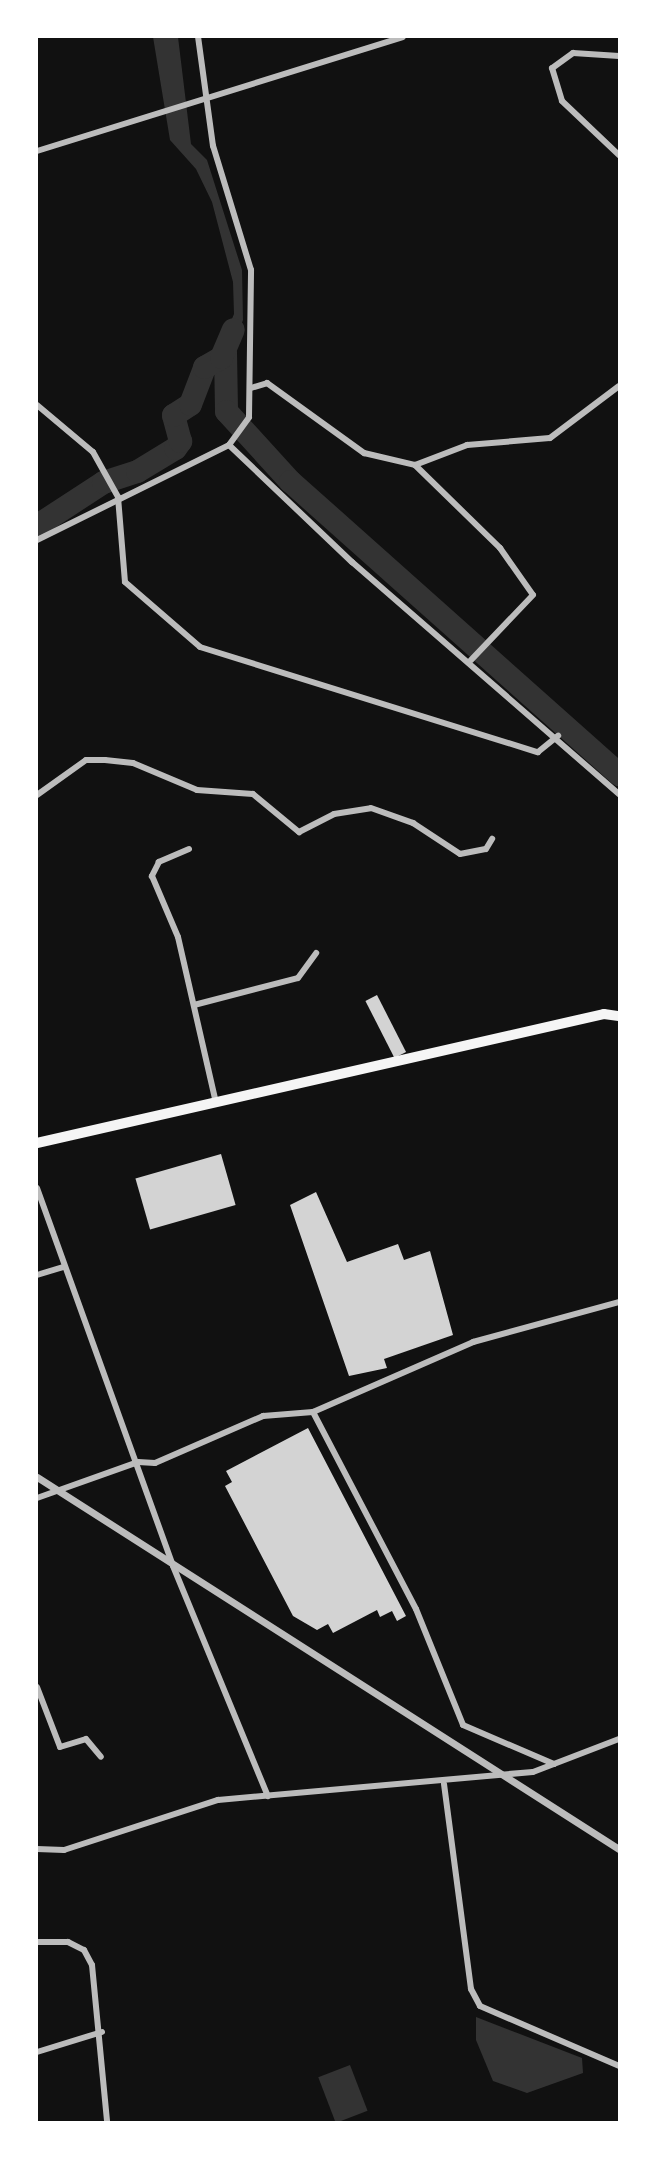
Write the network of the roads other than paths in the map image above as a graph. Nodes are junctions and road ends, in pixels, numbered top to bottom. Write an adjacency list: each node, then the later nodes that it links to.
1 (198, 37): 4 (street)
2 (403, 37): 4 (street)
3 (619, 56): 6 (street)
4 (209, 97): 5 (street); 8 (street)
5 (37, 151)
6 (619, 155)
7 (619, 386): 11 (street)
8 (251, 388): 10 (street); 11 (street)
9 (37, 405): 12 (street)
10 (229, 445): 12 (street); 14 (street)
11 (415, 465): 14 (street)
12 (118, 497): 13 (street); 15 (street)
13 (37, 540)
14 (471, 660): 15 (street)
15 (558, 736): 16 (street)
16 (619, 794)
17 (37, 795): 18 (street)
18 (492, 839)
19 (188, 849): 21 (street)
20 (316, 953): 21 (street)
21 (194, 1005): 23 (street)
22 (619, 1016): 23 (main road)
23 (216, 1104): 24 (main road)
24 (37, 1143)
25 (37, 1188): 26 (street)
26 (64, 1267): 27 (street); 30 (street)
27 (37, 1275)
28 (619, 1303): 29 (street)
29 (313, 1412): 30 (street); 38 (street)
30 (138, 1462): 32 (street); 34 (street)
31 (37, 1477): 32 (street)
32 (60, 1492): 33 (street); 34 (street)
33 (37, 1498)
34 (173, 1566): 39 (street); 41 (street)
35 (37, 1687): 37 (street)
36 (619, 1739): 38 (street)
37 (101, 1757)
38 (554, 1764): 39 (street)
39 (511, 1775): 40 (street); 43 (street)
40 (444, 1784): 41 (street); 47 (street)
41 (268, 1796): 42 (street)
42 (37, 1849)
43 (619, 1849)
44 (37, 1942): 45 (street)
45 (102, 2032): 46 (street); 48 (street)
46 (37, 2052)
47 (619, 2066)
48 (107, 2122)

